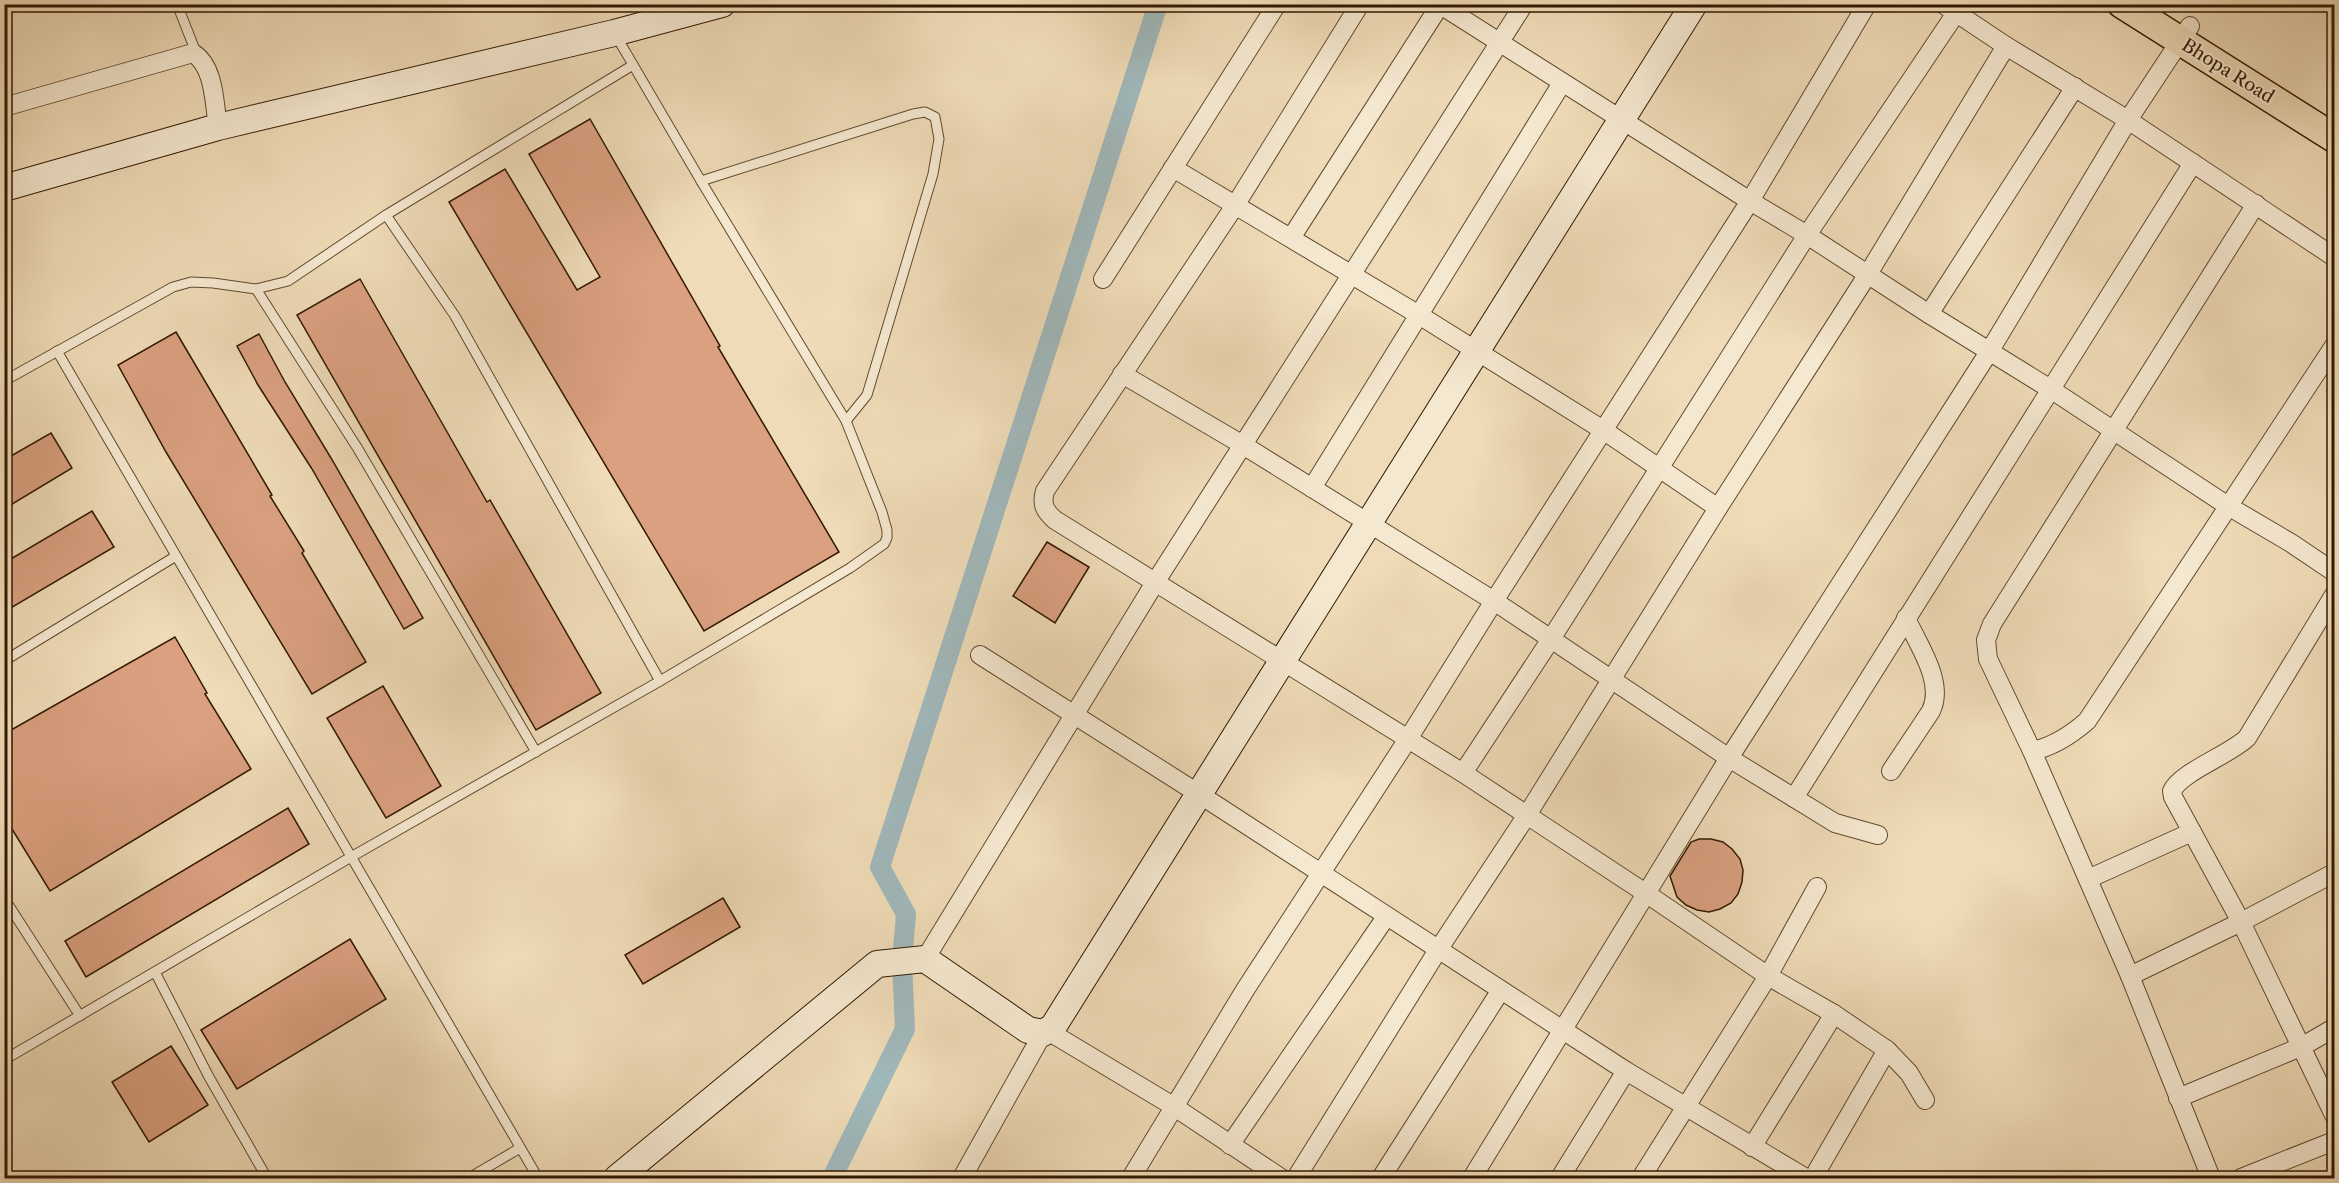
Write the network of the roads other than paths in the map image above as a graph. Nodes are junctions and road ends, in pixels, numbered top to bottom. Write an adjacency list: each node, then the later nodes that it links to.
1 (177, 4): 16 (lane)
2 (722, 4): 12 (main road)
3 (1277, 4): 27 (street)
4 (1360, 4): 31 (street)
5 (1524, 4): 14 (street)
6 (1694, 4): 22 (main road)
7 (1867, 4): 30 (street)
8 (2122, 4): 13 (main road, Bhopa Road)
9 (2156, 4): 13 (main road, Bhopa Road)
10 (1439, 5): 14 (street); 35 (street)
11 (1949, 9): 15 (street); 34 (street)
12 (614, 33): 17 (lane); 24 (main road)
13 (2185, 33): 21 (main road, Bhopa Road); 23 (street); 25 (main road, Bhopa Road)
14 (1500, 43): 18 (street); 38 (street)
15 (2006, 46): 19 (street); 37 (street)
16 (198, 56): 20 (street); 24 (street)
17 (633, 65): 28 (lane); 33 (lane)
18 (1562, 83): 22 (street); 42 (street)
19 (2075, 87): 23 (street); 41 (street)
20 (4, 107)
21 (2334, 116)
22 (1621, 120): 30 (street); 45 (main road)
23 (2128, 120): 26 (street); 46 (street)
24 (218, 127): 29 (main road)
25 (2334, 138)
26 (2193, 163): 32 (street); 49 (street)
27 (1173, 168): 31 (street); 39 (street)
28 (701, 181): 50 (lane); 50 (lane)
29 (4, 188)
30 (1750, 201): 34 (street); 51 (street)
31 (1236, 204): 35 (street); 47 (street)
32 (2256, 204): 36 (street); 52 (street)
33 (386, 215): 40 (lane); 70 (lane)
34 (1807, 235): 37 (street); 54 (street)
35 (1291, 238): 38 (street)
36 (2334, 257)
37 (1868, 274): 41 (street); 57 (street)
38 (1351, 275): 42 (street); 53 (street)
39 (1103, 279)
40 (256, 289): 44 (lane); 74 (lane)
41 (1929, 314): 46 (street)
42 (1419, 315): 45 (street); 55 (street)
43 (2334, 346): 56 (street)
44 (57, 351): 48 (lane); 59 (lane)
45 (1476, 352): 51 (street); 58 (main road)
46 (1989, 352): 49 (street); 75 (street)
47 (1122, 374): 53 (street); 61 (street)
48 (4, 381)
49 (2052, 390): 52 (street); 64 (street)
50 (846, 421): 70 (lane)
51 (1603, 430): 54 (street); 63 (street)
52 (2115, 432): 56 (street); 73 (street)
53 (1243, 445): 55 (street); 61 (street)
54 (1660, 468): 57 (street); 65 (street)
55 (1312, 488): 58 (street)
56 (2228, 506): 60 (street); 73 (street)
57 (1719, 508): 69 (street)
58 (1368, 524): 63 (street); 68 (main road)
59 (176, 556): 67 (lane); 83 (lane)
60 (2334, 572)
61 (1156, 581): 68 (street); 71 (street)
62 (2334, 595): 81 (street)
63 (1494, 601): 65 (street); 72 (street)
64 (1906, 618): 76 (street); 79 (street)
65 (1551, 639): 69 (street); 77 (street)
66 (980, 655): 71 (street)
67 (4, 661)
68 (1282, 661): 72 (street); 78 (main road)
69 (1610, 680): 75 (street); 80 (street)
70 (660, 681): 74 (lane)
71 (1074, 715): 78 (street); 93 (street)
72 (1408, 739): 77 (street); 85 (street)
73 (2032, 751): 86 (street)
74 (536, 752): 83 (lane)
75 (1728, 758): 79 (street); 88 (street)
76 (1891, 771)
77 (1463, 773): 80 (street)
78 (1199, 794): 85 (street); 102 (main road)
79 (1794, 798): 82 (street)
80 (1527, 815): 88 (street); 92 (street)
81 (2192, 832): 86 (street); 91 (street)
82 (1878, 835)
83 (351, 857): 94 (lane); 115 (lane)
84 (2334, 873): 91 (street)
85 (1320, 874): 90 (street); 109 (street)
86 (2088, 879): 96 (street)
87 (1817, 887): 95 (street)
88 (1647, 894): 95 (street); 101 (street)
89 (4, 898): 99 (lane)
90 (1386, 917): 92 (street); 113 (street)
91 (2241, 922): 96 (street); 103 (street)
92 (1438, 950): 97 (street); 124 (street)
93 (925, 959): 102 (main road); 120 (main road)
94 (155, 972): 99 (lane); 117 (lane)
95 (1768, 976): 98 (street); 110 (street)
96 (2130, 976): 107 (street)
97 (1500, 990): 101 (street); 125 (street)
98 (1834, 1014): 104 (street); 114 (street)
99 (80, 1016): 105 (lane)
100 (2334, 1028): 103 (street)
101 (1563, 1030): 106 (street); 126 (street)
102 (1046, 1032): 109 (street); 121 (street)
103 (2302, 1046): 107 (street); 111 (street)
104 (1887, 1050): 108 (street); 129 (street)
105 (4, 1060)
106 (1626, 1071): 110 (street); 127 (street)
107 (2178, 1098): 130 (street)
108 (1925, 1100)
109 (1173, 1106): 113 (street); 122 (street)
110 (1687, 1108): 114 (street); 128 (street)
111 (2334, 1115)
112 (2334, 1141): 131 (street)
113 (1230, 1145): 123 (street)
114 (1752, 1147): 116 (street)
115 (520, 1148): 118 (lane); 119 (lane)
116 (1799, 1177)
117 (267, 1179)
118 (468, 1179)
119 (538, 1179)
120 (616, 1179)
121 (962, 1179)
122 (1131, 1179)
123 (1281, 1179)
124 (1296, 1179)
125 (1381, 1179)
126 (1472, 1179)
127 (1560, 1179)
128 (1641, 1179)
129 (1817, 1179)
130 (2211, 1179)
131 (2241, 1179)

